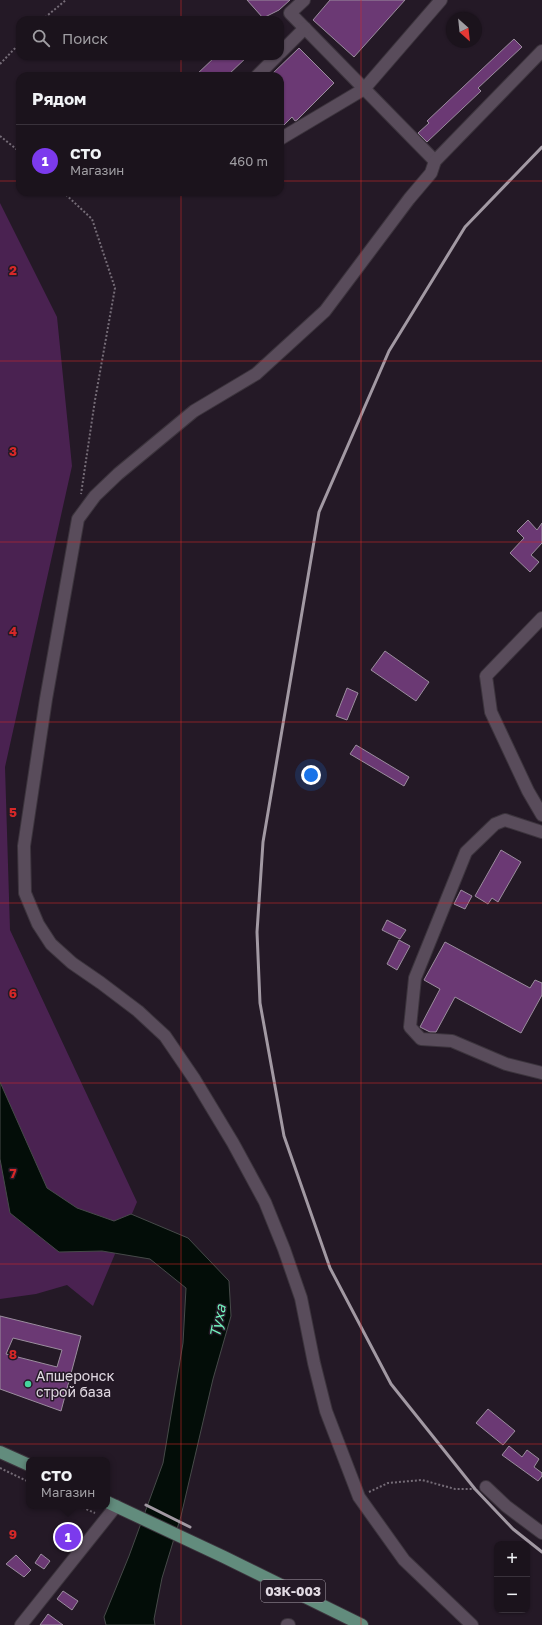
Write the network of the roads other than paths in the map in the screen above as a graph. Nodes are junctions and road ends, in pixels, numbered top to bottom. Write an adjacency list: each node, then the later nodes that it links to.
1 (304, 0): 3 (street)
2 (441, 0): 8 (street)
3 (305, 28): 4 (street); 8 (street)
4 (284, 49)
5 (542, 51): 10 (street)
6 (273, 60): 7 (street)
7 (261, 72)
8 (364, 89): 9 (street); 10 (street)
9 (284, 137)
10 (434, 161): 24 (street)
11 (542, 618): 12 (street)
12 (542, 815)
13 (542, 832): 14 (street)
14 (542, 1073)
15 (0, 1452): 16 (main road)
16 (26, 1464)
17 (486, 1487): 20 (street)
18 (111, 1504): 21 (main road, 03К-003)
19 (107, 1509): 22 (street)
20 (542, 1533)
21 (359, 1624): 23 (street)
22 (21, 1625)
23 (343, 1625)
24 (472, 1625)

